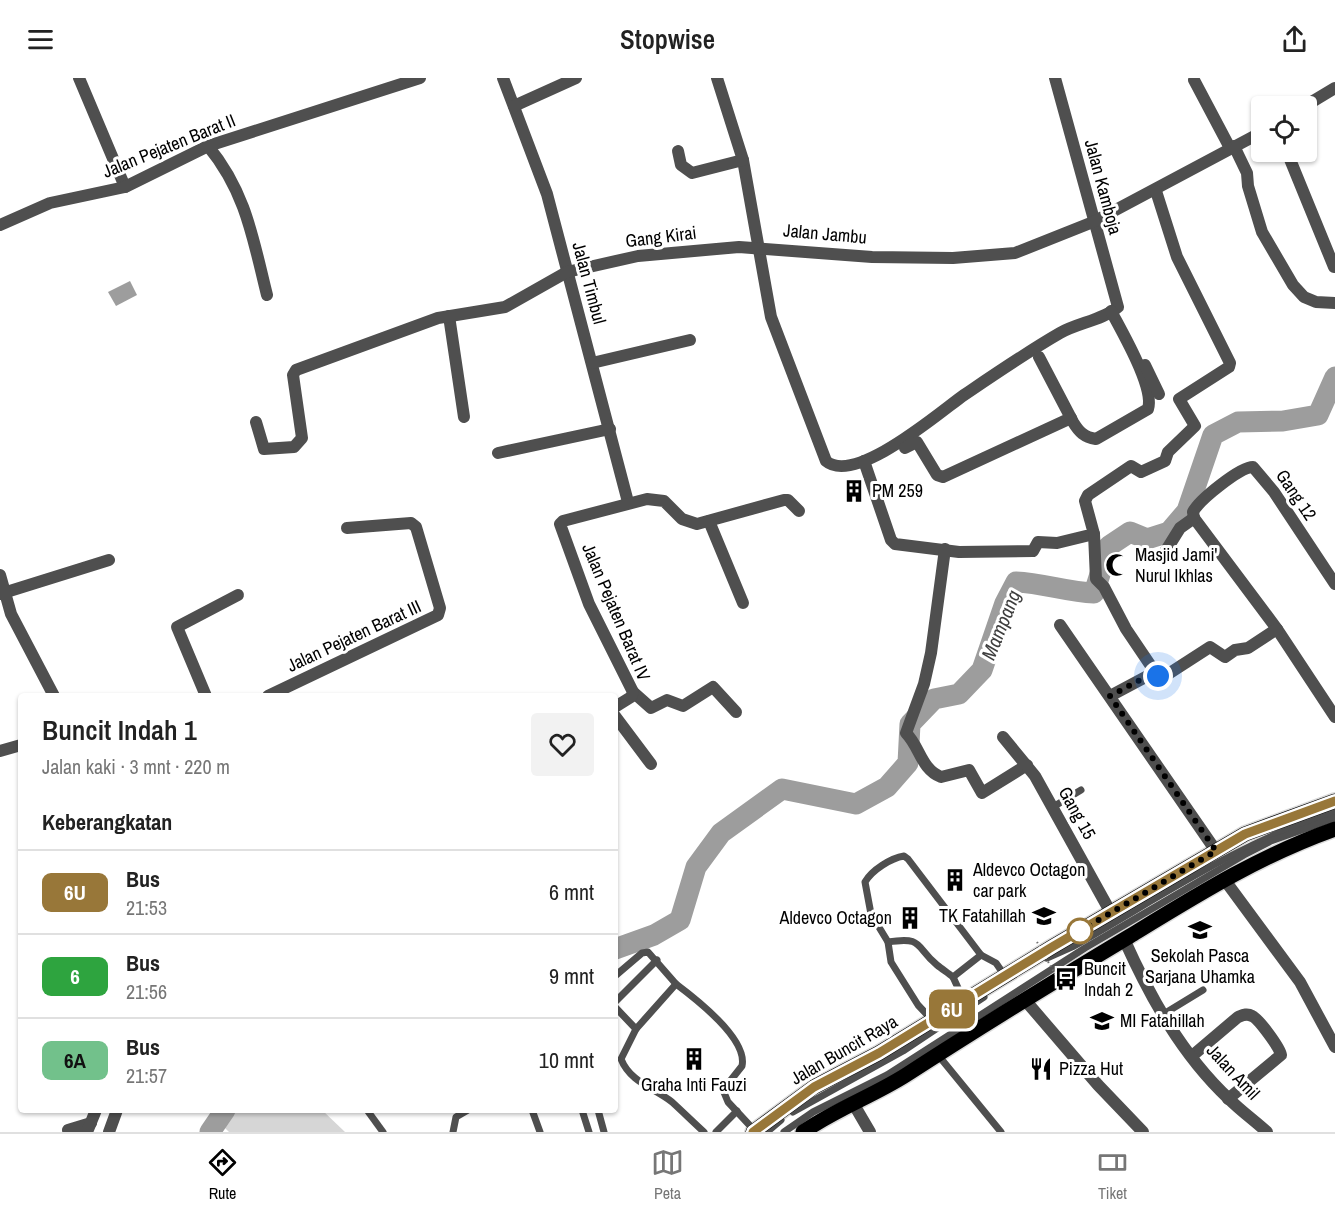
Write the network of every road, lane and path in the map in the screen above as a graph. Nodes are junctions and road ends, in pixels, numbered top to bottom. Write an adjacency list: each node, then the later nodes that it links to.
1 (79, 78): 17 (street)
2 (420, 78): 12 (street, Jalan Pejaten Barat II)
3 (504, 78): 10 (street, Jalan Timbul)
4 (576, 78): 10 (street)
5 (717, 78): 15 (street, Jalan Jambu)
6 (1055, 78): 19 (street, Jalan Kamboja)
7 (1194, 80): 13 (street)
8 (1333, 85): 9 (street)
9 (1317, 97)
10 (514, 106): 23 (street, Jalan Timbul)
11 (1251, 138): 13 (street, Jalan Jambu)
12 (208, 146): 17 (street, Jalan Pejaten Barat II); 24 (street)
13 (1232, 147): 18 (street, Jalan Jambu); 25 (street)
14 (678, 152): 15 (street)
15 (743, 160): 21 (street, Jalan Jambu)
16 (1291, 162): 22 (street)
17 (124, 187): 20 (street, Jalan Pejaten Barat II)
18 (1156, 191): 19 (street, Jalan Jambu); 43 (street)
19 (1093, 222): 21 (street, Jalan Jambu); 26 (street, Jalan Kamboja)
20 (0, 225)
21 (760, 247): 23 (street, Gang Kirai); 37 (street)
22 (1334, 267)
23 (567, 272): 27 (street, Gang Kirai); 30 (street, Jalan Timbul)
24 (267, 295)
25 (1335, 303)
26 (1115, 308): 31 (street); 33 (street); 37 (street)
27 (449, 316): 32 (street); 34 (street, Gang Kirai)
28 (690, 340): 30 (street)
29 (1039, 357): 33 (street)
30 (592, 363): 35 (street, Jalan Timbul)
31 (1159, 394)
32 (464, 417)
33 (1071, 418): 37 (street)
34 (256, 423)
35 (610, 429): 36 (street); 38 (street, Jalan Timbul)
36 (498, 453)
37 (865, 464): 44 (street)
38 (628, 502): 41 (street); 56 (street, Jalan Pejaten Barat IV)
39 (799, 511): 41 (street)
40 (1194, 518): 45 (street); 47 (street, Gang 12); 54 (street)
41 (710, 521): 52 (street)
42 (347, 528): 59 (street, Jalan Pejaten Barat III)
43 (1094, 534): 44 (street); 55 (street)
44 (945, 549): 69 (street)
45 (1162, 557)
46 (109, 560): 50 (street)
47 (1331, 568): 49 (street, Gang 12)
48 (0, 575): 50 (street)
49 (1335, 584)
50 (2, 594): 57 (street)
51 (238, 595): 58 (street)
52 (743, 603)
53 (1060, 626): 60 (street)
54 (1277, 629): 55 (street); 63 (street)
55 (1155, 672): 60 (street)
56 (633, 692): 61 (street, Jalan Pejaten Barat IV); 62 (street)
57 (52, 693)
58 (205, 693)
59 (274, 693)
60 (1110, 696): 76 (street)
61 (618, 705)
62 (736, 712)
63 (1335, 717)
64 (618, 720): 68 (street)
65 (1004, 737): 69 (street, Gang 15)
66 (18, 746): 67 (street)
67 (0, 751)
68 (651, 764)
69 (1027, 765): 72 (street, Gang 15)
70 (1081, 790): 72 (lane)
71 (1335, 801): 76 (main road, Jalan Buncit Raya)
72 (1053, 807): 78 (street, Gang 15)
73 (1335, 812): 113 (lane)
74 (1335, 819): 122 (lane)
75 (1335, 829): 77 (main road)
76 (1216, 851): 78 (main road, Jalan Buncit Raya)
77 (1224, 879): 79 (main road); 97 (street)
78 (1111, 912): 85 (main road, Jalan Buncit Raya)
79 (1124, 939): 91 (main road); 94 (street, Jalan Amil)
80 (888, 942): 82 (lane); 86 (lane); 95 (lane)
81 (1037, 942): 87 (path, bridge)
82 (981, 955): 85 (lane); 86 (lane)
83 (657, 960): 84 (lane); 88 (lane); 90 (lane)
84 (618, 973)
85 (1005, 976): 92 (main road, Jalan Buncit Raya)
86 (953, 977): 92 (lane)
87 (1059, 981)
88 (676, 984): 96 (lane); 102 (lane)
89 (1203, 990): 94 (lane)
90 (618, 999)
91 (1024, 1000): 98 (main road); 127 (street)
92 (964, 1001): 95 (main road, Jalan Buncit Raya)
93 (618, 1010): 96 (lane)
94 (1162, 1015): 99 (street, Jalan Amil)
95 (933, 1021): 113 (main road, Jalan Buncit Raya)
96 (636, 1029): 120 (lane)
97 (1335, 1047)
98 (938, 1054): 101 (main road); 126 (lane)
99 (1192, 1056): 100 (street, Jalan Amil); 100 (street)
100 (1228, 1099): 128 (street, Jalan Amil)
101 (853, 1102): 110 (main road); 125 (street)
102 (737, 1111): 113 (lane); 121 (lane)
103 (95, 1113): 111 (street)
104 (116, 1113): 114 (street)
105 (369, 1113): 115 (lane)
106 (463, 1113): 116 (lane)
107 (533, 1113): 117 (lane)
108 (583, 1113): 118 (lane)
109 (599, 1113): 119 (lane)
110 (829, 1114): 123 (main road); 124 (lane)
111 (89, 1128): 112 (street)
112 (68, 1130)
113 (758, 1131)
114 (109, 1132)
115 (383, 1132)
116 (453, 1132)
117 (540, 1132)
118 (589, 1132)
119 (604, 1132)
120 (704, 1132)
121 (716, 1132)
122 (784, 1132)
123 (803, 1132)
124 (818, 1132)
125 (870, 1132)
126 (1001, 1132)
127 (1143, 1132)
128 (1268, 1132)

